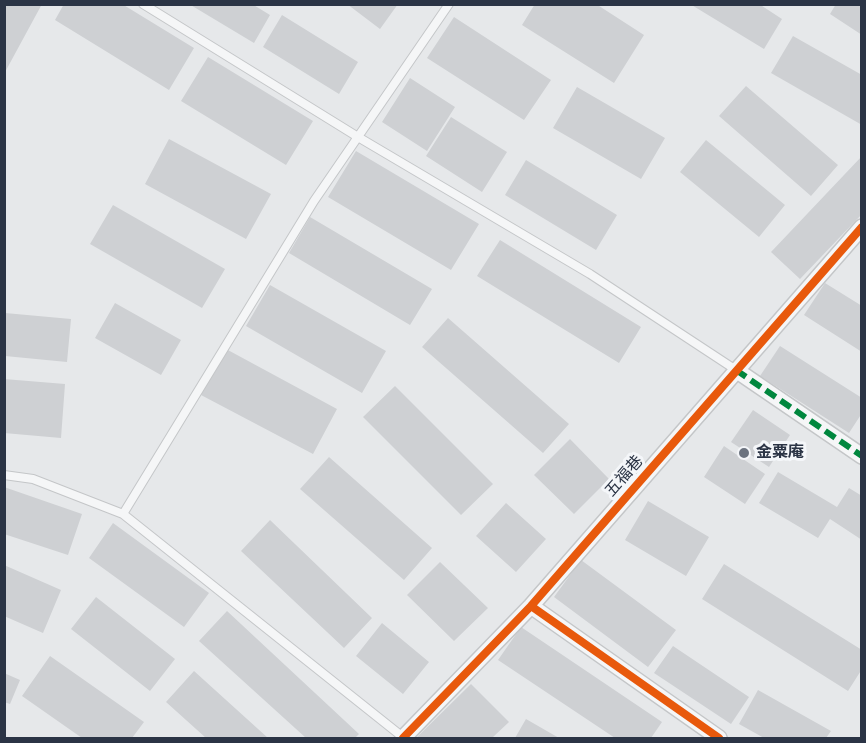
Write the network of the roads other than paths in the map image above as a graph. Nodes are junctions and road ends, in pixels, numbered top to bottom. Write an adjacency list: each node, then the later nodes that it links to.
1 (143, 4): 3 (lane)
2 (449, 4): 3 (lane)
3 (358, 137): 5 (lane); 8 (lane)
4 (861, 227): 5 (street, 五福巷)
5 (736, 370): 6 (street); 9 (street, 五福巷)
6 (861, 456)
7 (4, 475): 8 (lane)
8 (123, 514): 10 (lane)
9 (531, 606): 10 (street, 五福巷); 11 (street)
10 (403, 738)
11 (718, 738)

